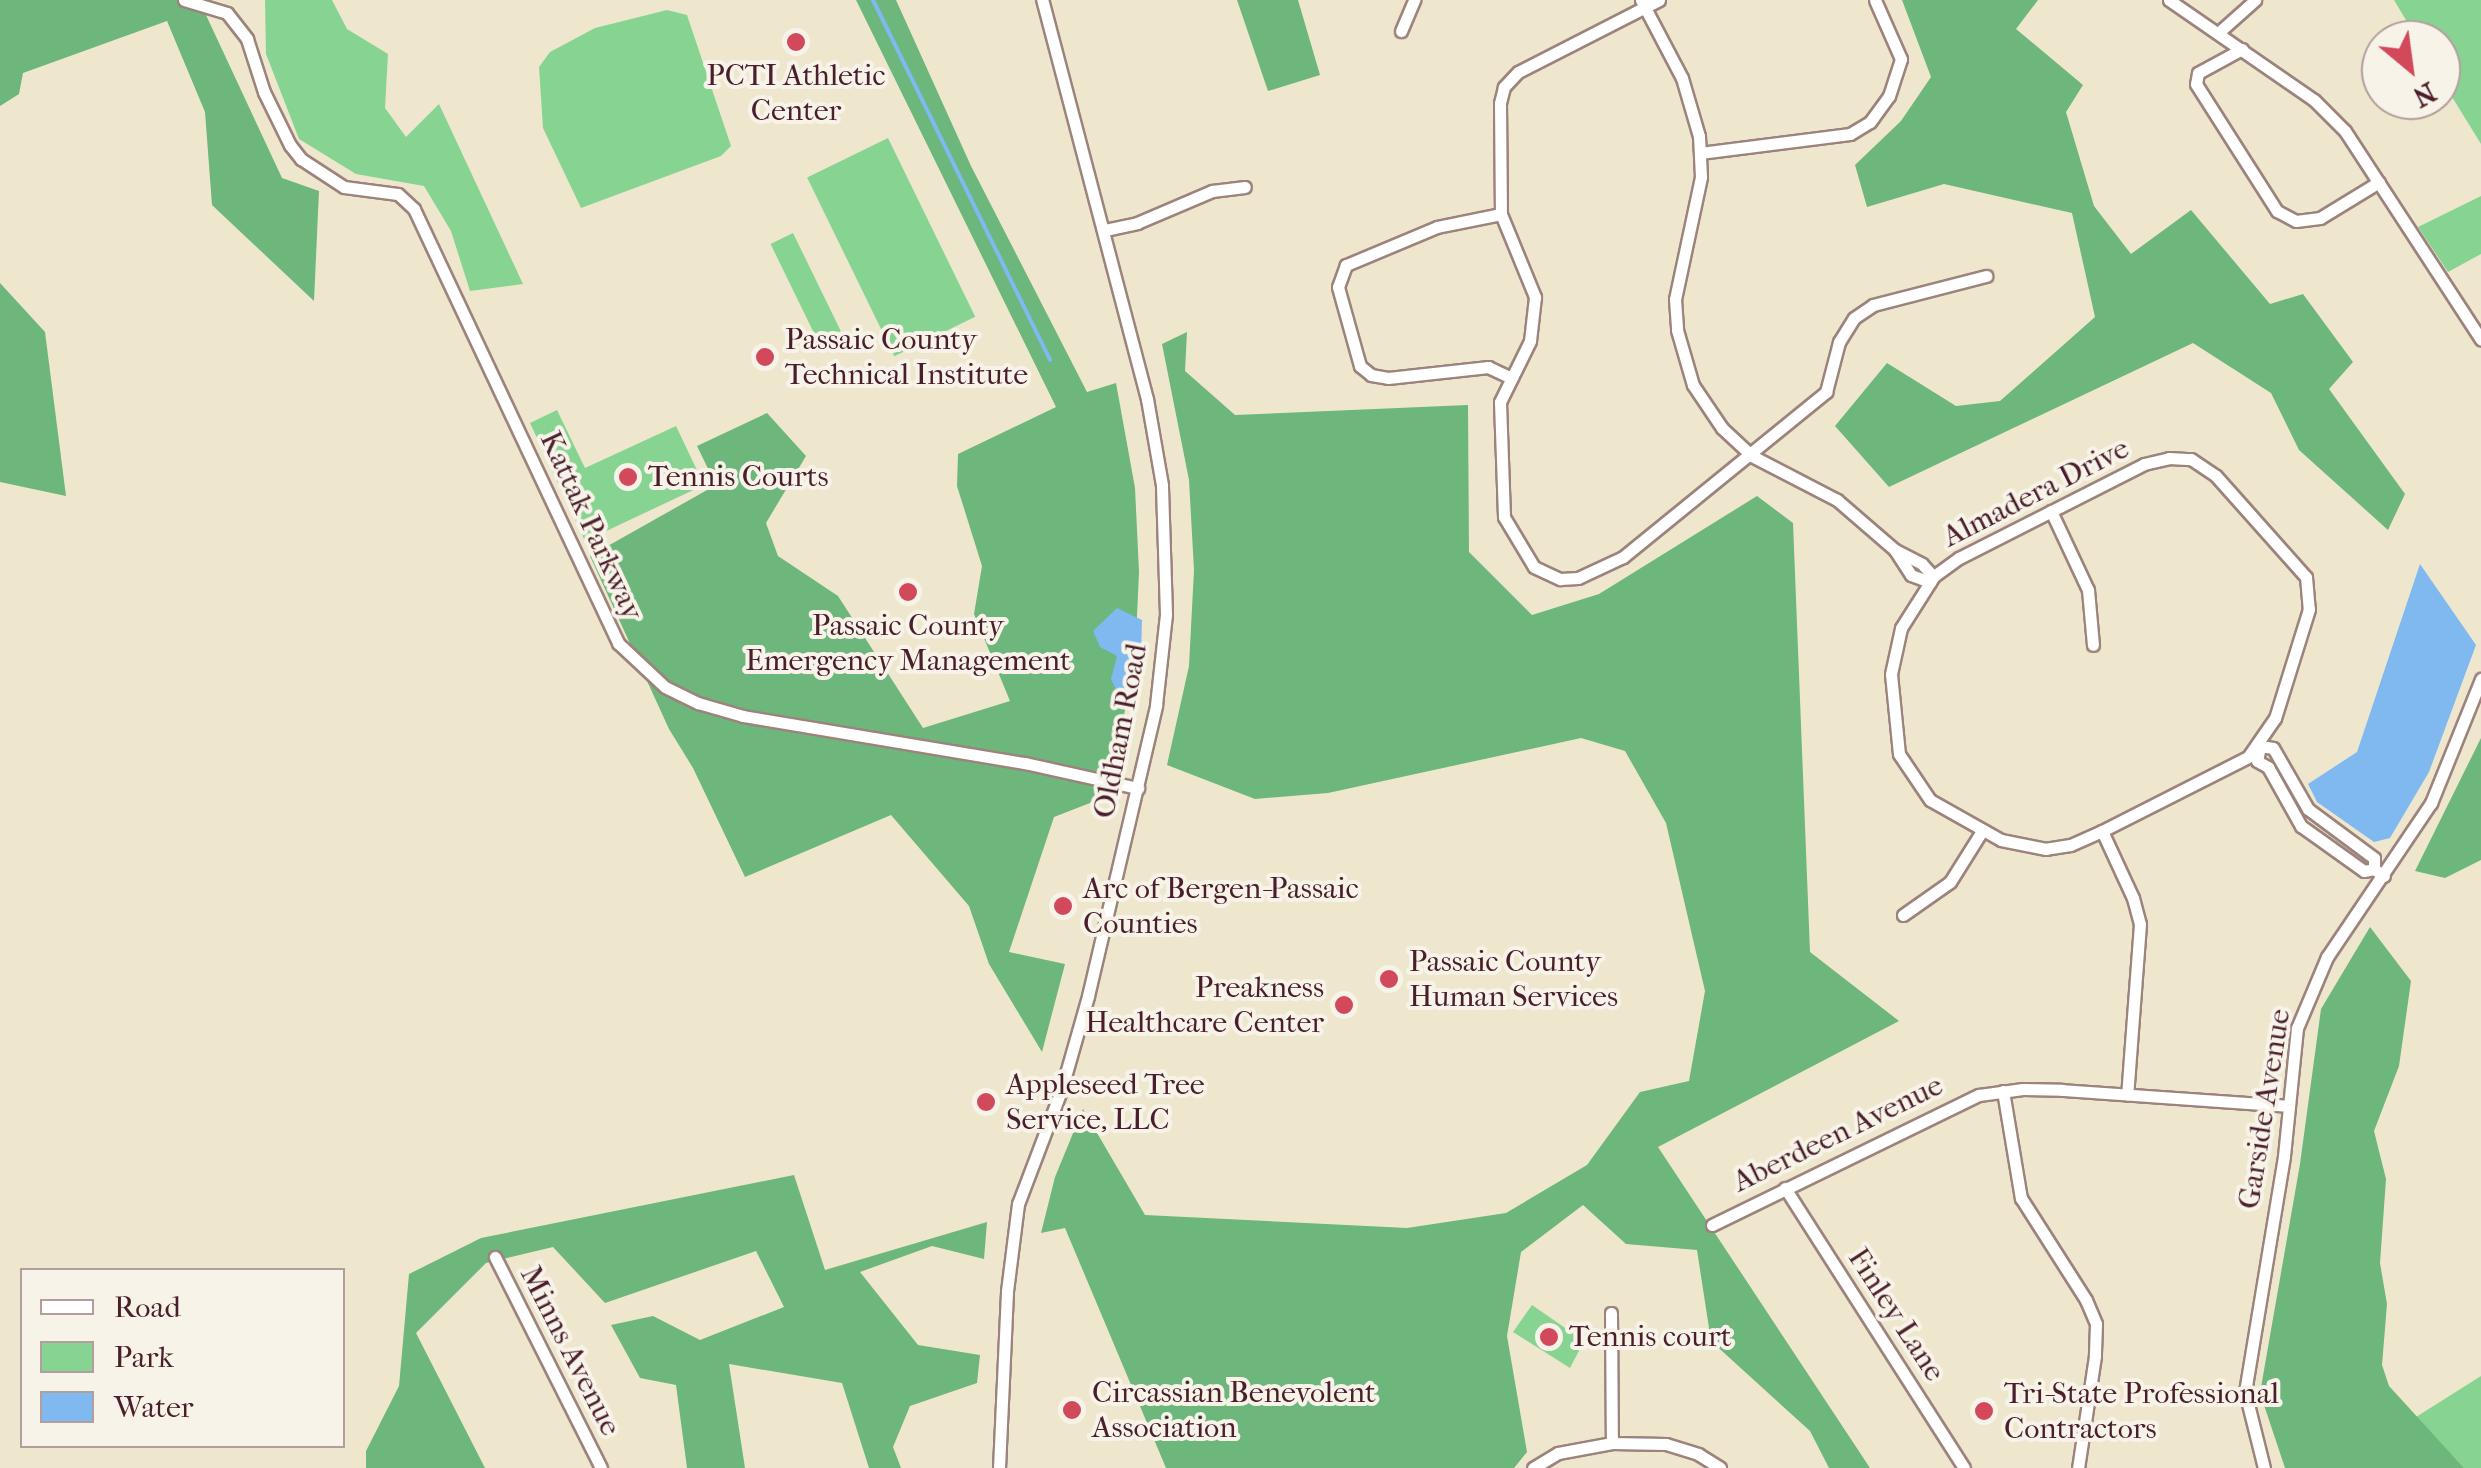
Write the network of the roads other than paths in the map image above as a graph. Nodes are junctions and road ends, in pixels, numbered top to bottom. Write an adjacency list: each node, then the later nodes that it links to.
1 (184, 0): 26 (street, Kattak Parkway)
2 (1042, 0): 16 (street, Oldham Road)
3 (1414, 0): 9 (street)
4 (1660, 0): 8 (street)
5 (1875, 0): 12 (street)
6 (2169, 0): 10 (street)
7 (2255, 0): 10 (street)
8 (1642, 4): 12 (street); 15 (street)
9 (1402, 31)
10 (2218, 33): 11 (street)
11 (2242, 49): 13 (street); 13 (street)
12 (1700, 153): 20 (street)
13 (2379, 182): 18 (street)
14 (1245, 187): 16 (street)
15 (1501, 214): 19 (street); 19 (street)
16 (1105, 230): 26 (street, Oldham Road)
17 (1986, 276): 20 (street)
18 (2481, 340)
19 (1512, 378): 20 (street)
20 (1752, 456): 22 (street)
21 (2051, 511): 22 (street, Almadera Drive); 23 (street); 25 (street, Almadera Drive)
22 (1930, 582): 27 (street, Almadera Drive)
23 (2092, 645)
24 (2481, 679): 29 (street, Garside Avenue)
25 (2260, 746): 28 (street, Almadera Drive); 29 (street)
26 (1138, 788): 40 (street, Oldham Road)
27 (1982, 831): 28 (street, Almadera Drive); 30 (street)
28 (2102, 831): 32 (street)
29 (2379, 872): 33 (street, Garside Avenue)
30 (1903, 915)
31 (2003, 1091): 32 (street, Aberdeen Avenue); 34 (street, Aberdeen Avenue); 44 (street)
32 (2127, 1095): 33 (street, Aberdeen Avenue)
33 (2288, 1106): 45 (street, Garside Avenue)
34 (1785, 1188): 35 (street, Aberdeen Avenue); 43 (street, Finley Lane)
35 (1712, 1225)
36 (495, 1257): 39 (street, Minns Avenue)
37 (1611, 1314): 38 (street)
38 (1612, 1443): 41 (street); 42 (street)
39 (601, 1468)
40 (999, 1468)
41 (1532, 1468)
42 (1720, 1468)
43 (1964, 1468)
44 (2078, 1468)
45 (2264, 1468)

